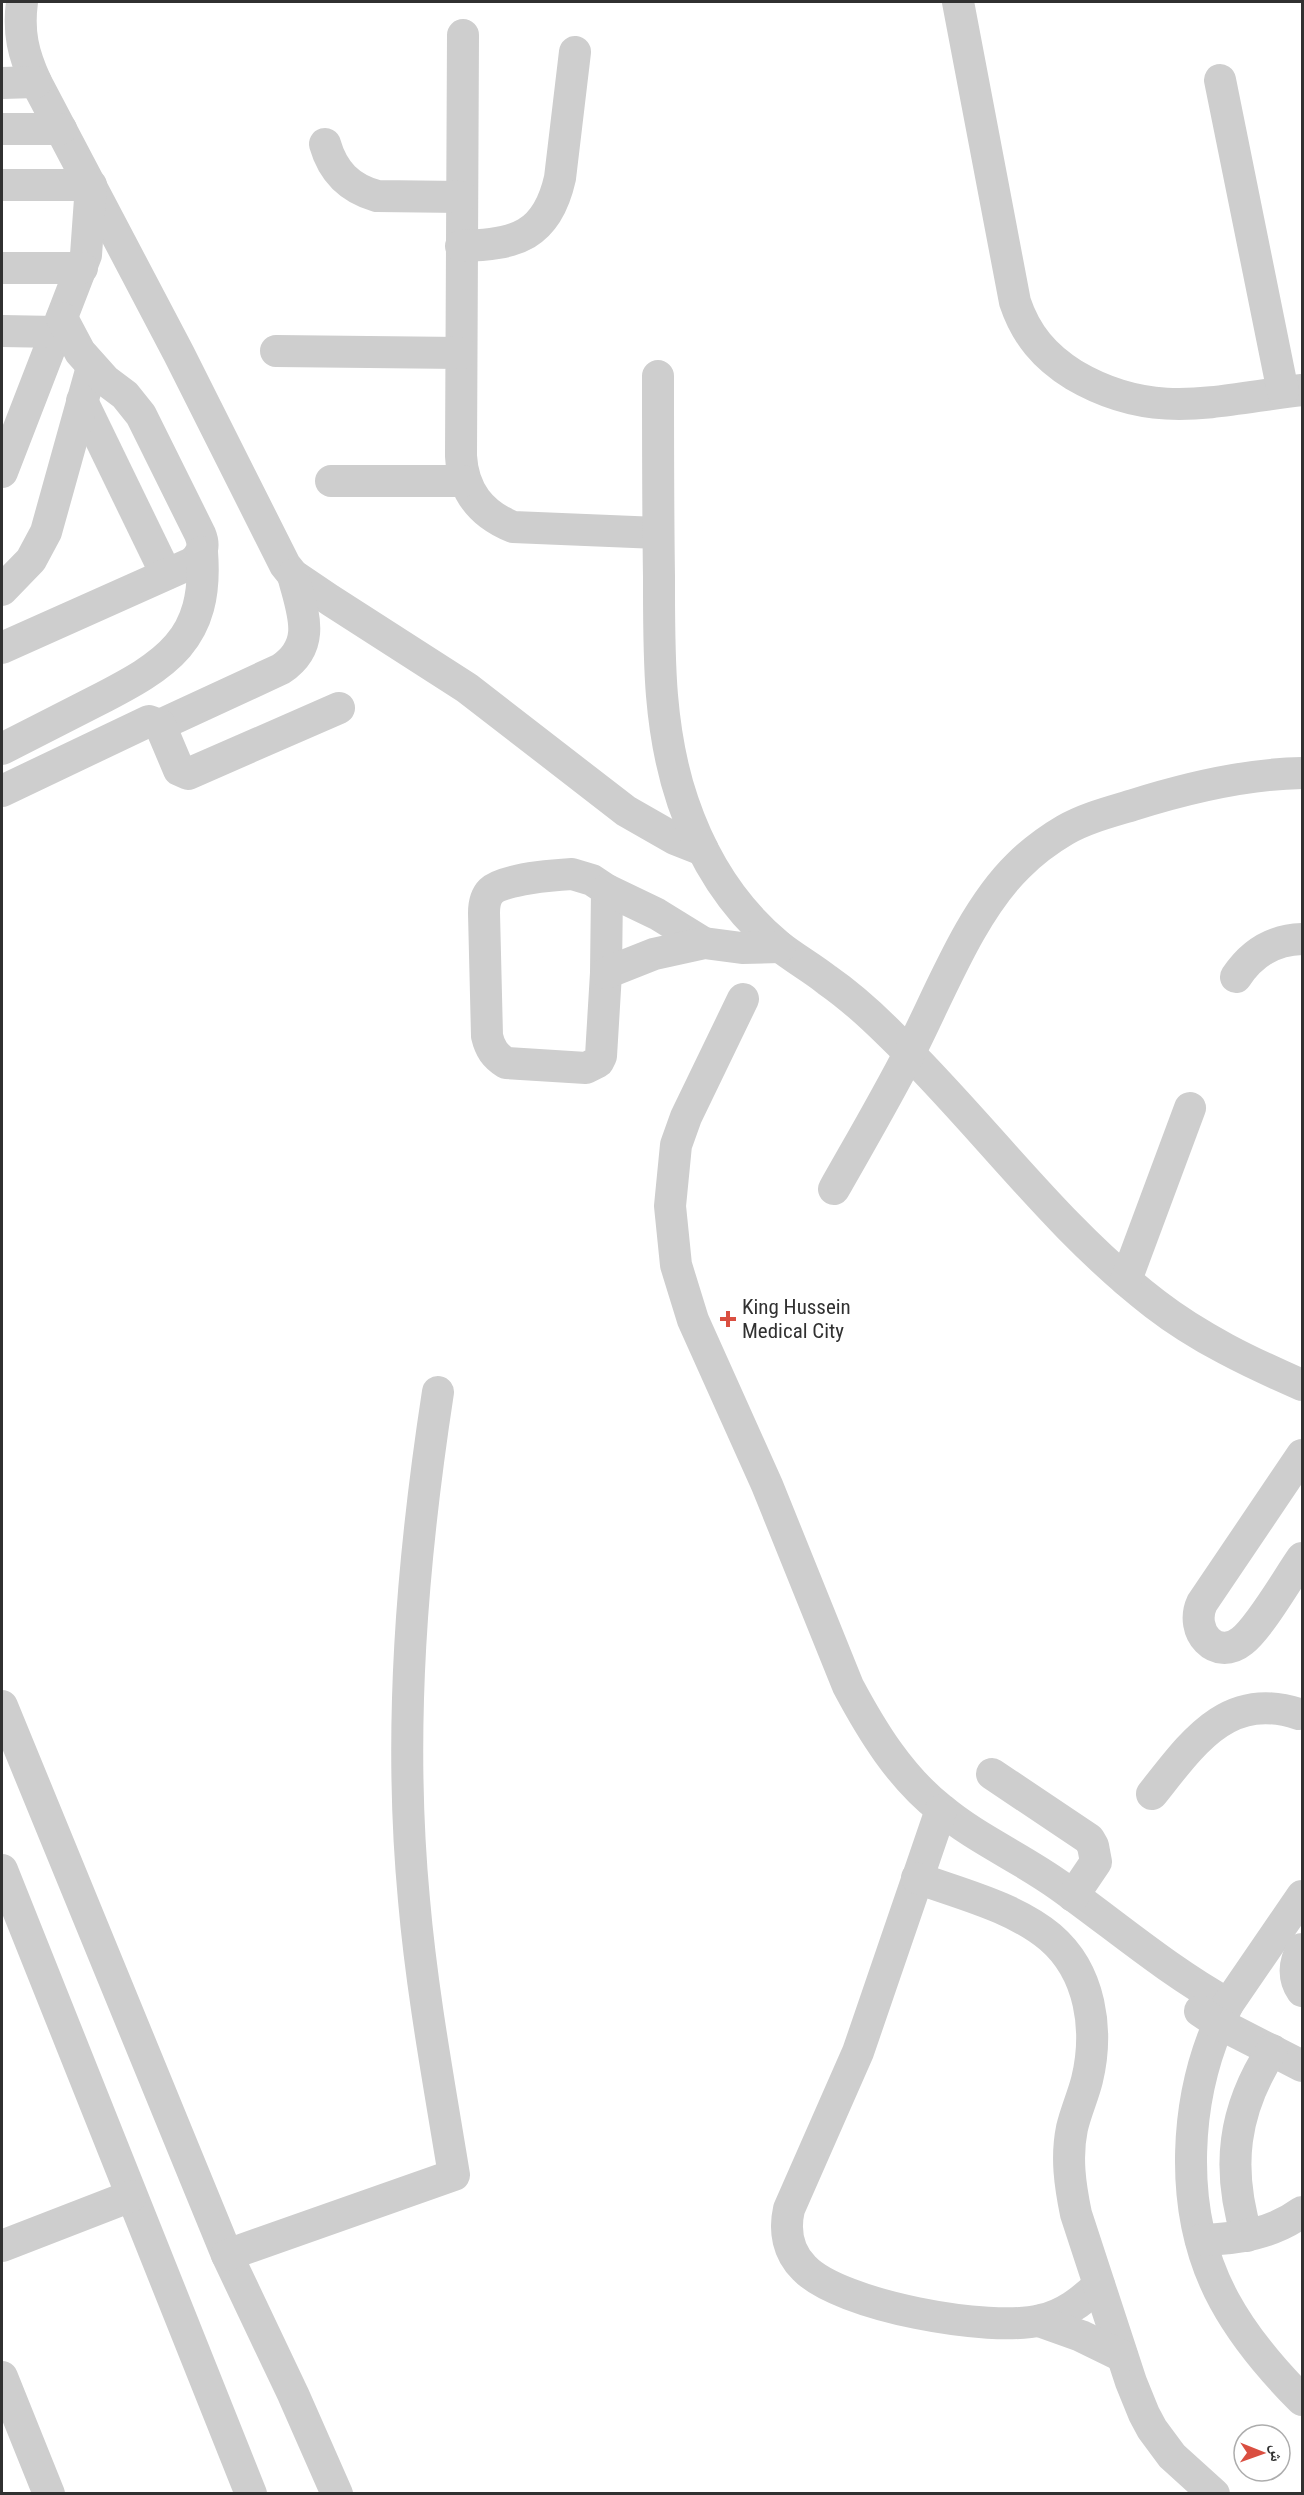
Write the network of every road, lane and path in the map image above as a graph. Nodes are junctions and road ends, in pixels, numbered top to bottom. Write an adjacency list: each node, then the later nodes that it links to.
1 (958, 2): 24 (street)
2 (18, 6): 6 (street)
3 (463, 35): 13 (street)
4 (575, 52): 15 (street)
5 (1220, 80): 24 (street)
6 (36, 82): 7 (street); 9 (street)
7 (2, 83)
8 (2, 129): 9 (street)
9 (60, 129): 12 (street)
10 (325, 144): 13 (street)
11 (2, 185): 12 (street)
12 (91, 185): 14 (street); 16 (street)
13 (462, 196): 15 (street)
14 (123, 246): 16 (street); 32 (street)
15 (461, 246): 21 (street)
16 (84, 262): 17 (street); 18 (street)
17 (2, 268)
18 (59, 325): 19 (street); 22 (street); 26 (street)
19 (2, 332)
20 (276, 351): 21 (street)
21 (461, 353): 28 (street)
22 (92, 367): 25 (street); 30 (street)
23 (657, 376): 29 (street)
24 (1293, 391)
25 (82, 401): 31 (street); 33 (street)
26 (2, 472)
27 (331, 481): 28 (street)
28 (464, 481): 29 (street)
29 (658, 533): 40 (street)
30 (202, 552): 31 (street); 37 (street)
31 (166, 574): 34 (street)
32 (293, 575): 36 (street); 40 (street)
33 (2, 590)
34 (2, 648)
35 (339, 708): 36 (street)
36 (160, 725): 39 (street)
37 (2, 749)
38 (1302, 773): 48 (street)
39 (2, 791)
40 (703, 850): 44 (street)
41 (607, 890): 43 (street); 45 (street); 45 (street)
42 (1302, 939): 46 (street)
43 (704, 943): 44 (street); 45 (street)
44 (780, 947): 48 (street)
45 (606, 973)
46 (1236, 978)
47 (743, 999): 60 (street)
48 (910, 1053): 50 (street); 51 (street)
49 (1190, 1108): 51 (street)
50 (834, 1190)
51 (1126, 1280): 52 (street)
52 (1302, 1385)
53 (438, 1392): 75 (street)
54 (1302, 1455): 55 (street)
55 (1302, 1558)
56 (2, 1706): 75 (street)
57 (1301, 1717): 59 (street)
58 (992, 1774): 63 (street)
59 (1152, 1794)
60 (937, 1820): 62 (street); 63 (street); 67 (street)
61 (2, 1870): 70 (street)
62 (918, 1878): 76 (street); 77 (street)
63 (1073, 1896): 67 (street)
64 (1302, 1896): 67 (street)
65 (1302, 1949): 66 (street)
66 (1302, 1991)
67 (1223, 2014): 68 (street); 73 (street)
68 (1272, 2050): 69 (street); 72 (street)
69 (1302, 2066)
70 (131, 2196): 74 (street); 82 (street)
71 (1302, 2212): 72 (street)
72 (1247, 2236): 73 (street)
73 (1201, 2240): 80 (street)
74 (2, 2246)
75 (226, 2255): 83 (street)
76 (1099, 2285): 77 (street); 78 (street)
77 (1039, 2321): 78 (street)
78 (1122, 2356): 84 (street)
79 (2, 2378): 81 (street)
80 (1302, 2400)
81 (49, 2493)
82 (251, 2493)
83 (338, 2493)
84 (1214, 2493)

